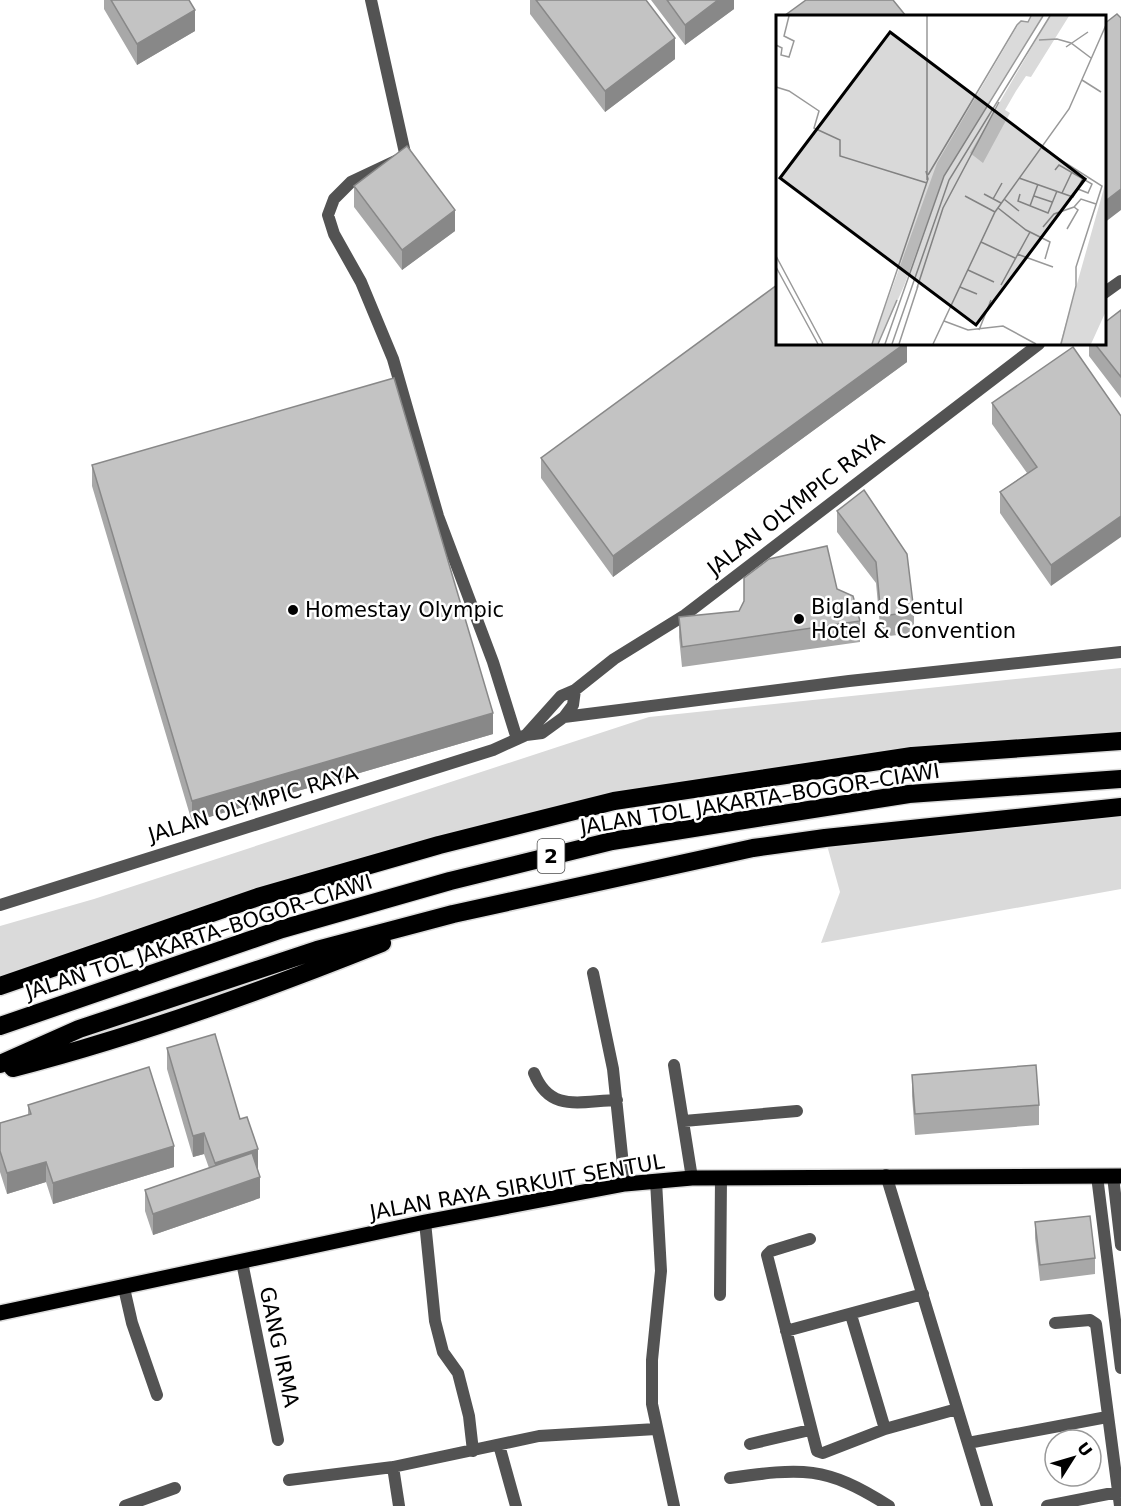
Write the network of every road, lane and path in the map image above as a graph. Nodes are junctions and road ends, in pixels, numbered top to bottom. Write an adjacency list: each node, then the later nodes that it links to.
1 (371, 0): 8 (street)
2 (1121, 281): 3 (street)
3 (1106, 292)
4 (1038, 345): 6 (street, JALAN OLYMPIC RAYA)
5 (1121, 652): 7 (street)
6 (575, 690): 7 (street, JALAN OLYMPIC RAYA); 8 (street, JALAN OLYMPIC RAYA)
7 (564, 717): 8 (street, JALAN OLYMPIC RAYA)
8 (521, 737): 12 (street, JALAN OLYMPIC RAYA)
9 (1121, 741): 15 (highway, JALAN TOL JAKARTA–BOGOR–CIAWI / 2)
10 (1121, 779): 16 (highway, JALAN TOL JAKARTA–BOGOR–CIAWI / 2)
11 (1121, 807): 13 (highway)
12 (0, 905)
13 (453, 914): 17 (highway); 19 (highway)
14 (593, 973): 21 (street)
15 (0, 986)
16 (0, 1026)
17 (0, 1065)
18 (674, 1065): 23 (street)
19 (0, 1071)
20 (534, 1073): 21 (street)
21 (617, 1100): 30 (street)
22 (797, 1111): 23 (street)
23 (684, 1121): 27 (street)
24 (886, 1175): 25 (main road, JALAN RAYA SIRKUIT SENTUL); 28 (main road, JALAN RAYA SIRKUIT SENTUL); 36 (street)
25 (1097, 1176): 26 (main road, JALAN RAYA SIRKUIT SENTUL); 42 (street)
26 (1117, 1176): 33 (street)
27 (692, 1178): 28 (main road, JALAN RAYA SIRKUIT SENTUL); 29 (main road, JALAN RAYA SIRKUIT SENTUL)
28 (721, 1178): 37 (street)
29 (656, 1180): 30 (main road, JALAN RAYA SIRKUIT SENTUL); 46 (street)
30 (625, 1184): 31 (main road, JALAN RAYA SIRKUIT SENTUL)
31 (425, 1222): 34 (main road, JALAN RAYA SIRKUIT SENTUL); 53 (street)
32 (810, 1239): 41 (street)
33 (1121, 1245)
34 (242, 1262): 35 (main road, JALAN RAYA SIRKUIT SENTUL); 49 (street, GANG IRMA)
35 (124, 1288): 38 (main road, JALAN RAYA SIRKUIT SENTUL); 43 (street)
36 (922, 1294): 39 (street); 44 (street)
37 (720, 1295)
38 (0, 1313)
39 (850, 1315): 41 (street); 48 (street)
40 (1055, 1323): 45 (street)
41 (786, 1331): 47 (street)
42 (1121, 1368)
43 (157, 1395)
44 (957, 1409): 48 (street); 50 (street)
45 (1107, 1417): 50 (street); 58 (street)
46 (656, 1429): 52 (street); 62 (street)
47 (810, 1430): 48 (street); 51 (street)
48 (885, 1430)
49 (278, 1440)
50 (968, 1443): 64 (street)
51 (750, 1444)
52 (499, 1445): 53 (street); 61 (street)
53 (473, 1451): 54 (street)
54 (393, 1467): 56 (street); 60 (street)
55 (730, 1478): 63 (street)
56 (289, 1480)
57 (175, 1488): 59 (street)
58 (1118, 1492): 65 (street); 66 (street)
59 (125, 1506)
60 (399, 1506)
61 (516, 1506)
62 (674, 1506)
63 (888, 1506)
64 (987, 1506)
65 (1048, 1506)
66 (1120, 1506)

